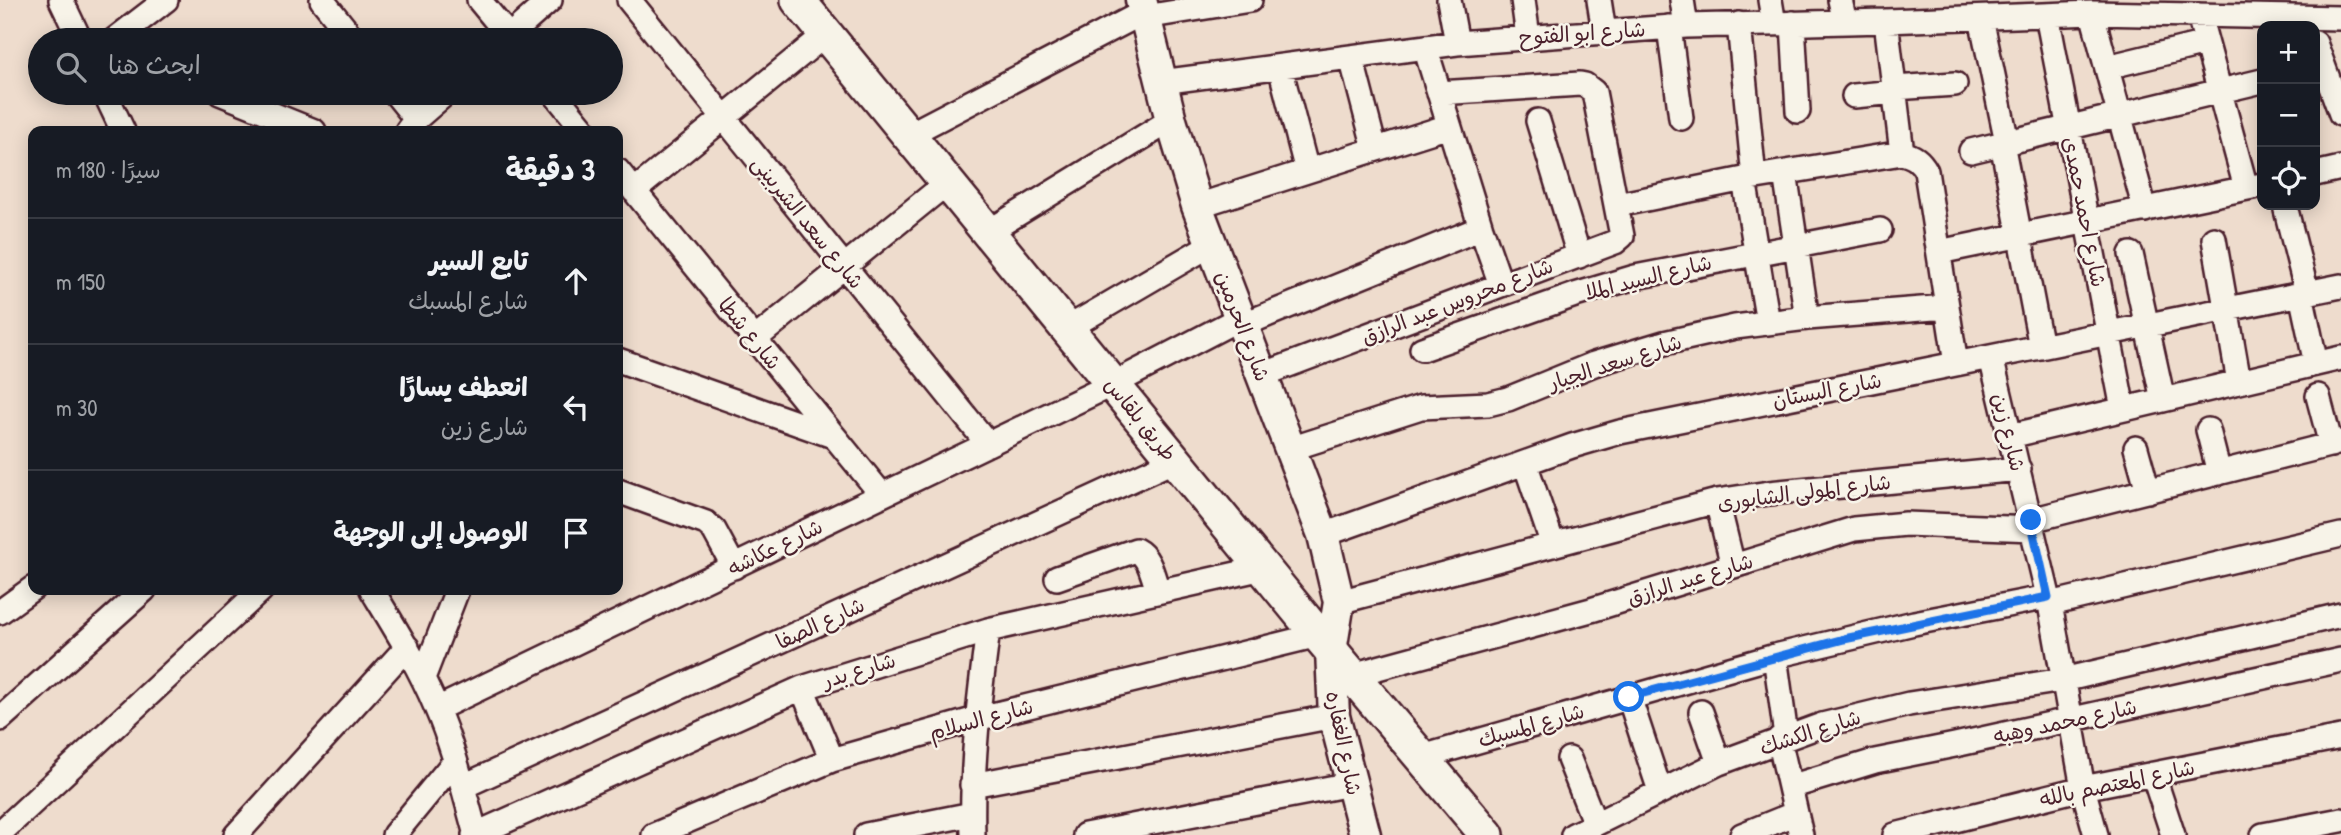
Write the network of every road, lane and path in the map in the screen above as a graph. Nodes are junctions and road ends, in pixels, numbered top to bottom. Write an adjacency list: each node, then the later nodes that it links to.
1 (61, 0): 27 (street)
2 (166, 0): 28 (street)
3 (322, 0): 29 (street)
4 (479, 0): 30 (street)
5 (550, 0): 31 (street)
6 (629, 0): 57 (street, شارع سعد الشربينى)
7 (798, 0): 33 (main road, طريق بلقاس)
8 (1250, 0): 15 (street)
9 (1450, 0): 35 (street)
10 (1523, 0): 34 (street)
11 (1599, 0): 32 (street)
12 (1682, 0): 26 (street)
13 (1770, 0): 25 (street)
14 (2129, 7): 18 (street, شارع ابو الفتوح); 19 (street, شارع ابو الفتوح)
15 (1144, 10): 42 (street, شارع الحرمين); 67 (street)
16 (2051, 10): 18 (street, شارع ابو الفتوح); 21 (street, شارع ابو الفتوح); 66 (street, شارع احمد حمدى)
17 (1843, 11): 23 (street, شارع ابو الفتوح); 25 (street, شارع ابو الفتوح)
18 (2092, 13): 40 (street)
19 (2199, 15): 20 (street, شارع ابو الفتوح); 36 (street)
20 (2305, 15): 22 (street, شارع ابو الفتوح)
21 (1980, 18): 23 (street, شارع ابو الفتوح); 68 (street)
22 (2341, 18)
23 (1886, 22): 45 (street)
24 (1739, 24): 25 (street, شارع ابو الفتوح); 26 (street, شارع ابو الفتوح); 76 (street)
25 (1783, 24): 54 (street)
26 (1677, 27): 32 (street, شارع ابو الفتوح); 58 (street)
27 (77, 28)
28 (130, 28)
29 (344, 28)
30 (500, 28)
31 (520, 28)
32 (1604, 32): 34 (street, شارع ابو الفتوح)
33 (826, 34): 57 (street); 67 (main road, طريق بلقاس)
34 (1528, 37): 35 (street, شارع ابو الفتوح)
35 (1457, 43): 37 (street, شارع ابو الفتوح)
36 (2206, 43): 40 (street); 46 (street)
37 (1425, 47): 38 (street, شارع ابو الفتوح); 47 (street)
38 (1351, 57): 39 (street, شارع ابو الفتوح); 69 (street)
39 (1280, 67): 42 (street, شارع ابو الفتوح); 73 (street)
40 (2106, 67): 56 (street)
41 (2320, 70): 55 (street)
42 (1161, 82): 59 (street, شارع الحرمين)
43 (2257, 82): 46 (street)
44 (1955, 85): 45 (street)
45 (1895, 90): 48 (street); 71 (street)
46 (2220, 91): 56 (street); 79 (street)
47 (1439, 93): 65 (street); 80 (street, شارع محروس عبد الرازق)
48 (1854, 96)
49 (111, 105): 62 (street)
50 (250, 105): 63 (street)
51 (401, 105): 61 (street)
52 (433, 105): 61 (street)
53 (564, 105): 64 (street)
54 (1798, 111)
55 (2341, 114)
56 (2119, 116): 66 (street); 82 (street)
57 (723, 118): 77 (street); 96 (street, شارع سعد الشربينى)
58 (1681, 118)
59 (1171, 120): 81 (street, شارع الحرمين); 87 (street)
60 (1538, 121): 95 (street)
61 (412, 125)
62 (121, 126)
63 (302, 126)
64 (581, 126)
65 (1449, 126): 69 (street); 85 (street)
66 (2069, 128): 68 (street); 84 (street, شارع احمد حمدى)
67 (908, 135): 78 (main road, طريق بلقاس)
68 (2005, 143): 70 (street); 88 (street)
69 (1375, 149): 73 (street)
70 (1971, 151)
71 (1902, 153): 74 (street); 93 (street)
72 (2341, 168): 75 (street)
73 (1307, 171): 81 (street)
74 (1785, 173): 76 (street); 91 (street)
75 (2320, 173)
76 (1749, 178): 80 (street); 92 (street)
77 (623, 180): 108 (street, شارع شطا)
78 (948, 183): 87 (main road, طريق بلقاس); 96 (street)
79 (2254, 187): 82 (street)
80 (1617, 205): 95 (street, شارع محروس عبد الرازق)
81 (1197, 206): 90 (street, شارع الحرمين)
82 (2144, 210): 84 (street)
83 (2286, 210): 99 (street)
84 (2087, 222): 88 (street); 107 (street, شارع احمد حمدى)
85 (1481, 228): 97 (street); 103 (street, شارع عكاشه)
86 (1880, 230): 91 (street, شارع السيد الملا)
87 (988, 232): 106 (main road, طريق بلقاس)
88 (2020, 236): 93 (street); 109 (street)
89 (2214, 239): 101 (street)
90 (1212, 244): 103 (street, شارع الحرمين); 106 (street)
91 (1796, 245): 92 (street, شارع السيد الملا); 102 (street)
92 (1756, 253): 104 (street); 110 (street, شارع السيد الملا)
93 (1939, 253): 100 (street)
94 (2131, 254): 105 (street)
95 (1579, 256): 97 (street, شارع محروس عبد الرازق)
96 (844, 267): 108 (street); 125 (street, شارع سعد الشربينى)
97 (1501, 285): 116 (street, شارع محروس عبد الرازق)
98 (2341, 286): 99 (street, شارع البستان)
99 (2304, 293): 101 (street, شارع البستان); 115 (street)
100 (1947, 307): 102 (street, شارع سعد الجيار); 114 (street)
101 (2226, 309): 105 (street, شارع البستان); 117 (street)
102 (1807, 318): 104 (street, شارع سعد الجيار)
103 (1241, 322): 116 (street, شارع الحرمين); 118 (street, شارع عكاشه)
104 (1769, 323): 128 (street, شارع سعد الجيار)
105 (2147, 326): 107 (street, شارع البستان); 120 (street)
106 (1068, 328): 118 (main road, طريق بلقاس)
107 (2108, 333): 109 (street, شارع البستان); 121 (street, شارع احمد حمدى)
108 (755, 340): 124 (street, شارع شطا)
109 (2041, 347): 111 (street, شارع البستان)
110 (1422, 349)
111 (1991, 357): 114 (street, شارع البستان); 123 (street, شارع زين)
112 (2341, 358): 115 (street)
113 (623, 362): 124 (street)
114 (1956, 364): 130 (street, شارع البستان)
115 (2316, 364): 117 (street)
116 (1262, 375): 128 (street, شارع الحرمين)
117 (2239, 382): 120 (street)
118 (1113, 384): 125 (street, شارع عكاشه); 129 (main road, طريق بلقاس)
119 (2318, 396): 126 (street)
120 (2163, 400): 121 (street)
121 (2123, 409): 123 (street)
122 (2208, 430): 132 (street)
123 (2010, 436): 131 (street, شارع زين)
124 (835, 437): 135 (street, شارع شطا)
125 (988, 444): 135 (street, شارع عكاشه)
126 (2336, 444): 132 (street, شارع عبد الرازق)
127 (2137, 448): 133 (street)
128 (1290, 449): 138 (street, شارع الحرمين)
129 (1175, 460): 143 (main road, طريق بلقاس); 180 (street, شارع الصفا)
130 (1525, 463): 138 (street, شارع البستان); 140 (street)
131 (2019, 469): 136 (street, شارع المولى الشابورى); 137 (street, شارع زين)
132 (2219, 473): 133 (street, شارع عبد الرازق)
133 (2148, 491): 137 (street, شارع عبد الرازق)
134 (623, 494): 142 (street)
135 (882, 495): 142 (street, شارع عكاشه)
136 (1717, 501): 140 (street, شارع المولى الشابورى); 141 (street)
137 (2032, 524): 141 (street, شارع عبد الرازق); 151 (street, شارع زين)
138 (1323, 535): 152 (street, شارع الحرمين)
139 (2341, 535): 151 (street, شارع المسبك)
140 (1553, 545): 152 (street, شارع المولى الشابورى)
141 (1733, 566): 157 (street, شارع عبد الرازق)
142 (734, 567): 164 (street, شارع عكاشه)
143 (1263, 568): 145 (street, شارع بدر); 157 (main road, طريق بلقاس)
144 (1057, 578): 145 (street)
145 (1158, 591): 155 (street, شارع بدر)
146 (28, 592): 153 (street)
147 (138, 595): 167 (street)
148 (256, 595): 188 (street)
149 (375, 595): 156 (street)
150 (456, 595): 160 (street)
151 (2049, 600): 158 (street, شارع المسبك); 161 (street, شارع زين)
152 (1339, 603): 157 (street, شارع الحرمين)
153 (0, 612)
154 (2341, 615): 161 (street, شارع الكشك)
155 (988, 630): 162 (street, شارع بدر); 168 (street)
156 (407, 647): 160 (street); 190 (street)
157 (1334, 653): 166 (street, شارع الغفاره); 168 (street, شارع السلام); 172 (main road, طريق بلقاس)
158 (1775, 656): 163 (street, شارع المسبك); 171 (street)
159 (2341, 660): 169 (street, شارع محمد وهبه)
160 (423, 678): 164 (street)
161 (2063, 680): 169 (street, شارع زين); 171 (street, شارع الكشك)
162 (802, 688): 174 (street); 189 (street, شارع بدر)
163 (1629, 697): 172 (street, شارع المسبك); 183 (street)
164 (438, 709): 175 (street)
165 (1701, 712): 176 (street)
166 (1334, 716): 178 (street, شارع الغفاره); 179 (street)
167 (0, 719)
168 (976, 719): 174 (street, شارع السلام); 179 (street)
169 (2070, 720): 181 (street, شارع محمد وهبه); 182 (street, شارع زين)
170 (2341, 737): 177 (street, شارع المعتصم بالله)
171 (1783, 738): 176 (street, شارع الكشك); 181 (street)
172 (1422, 757): 196 (main road, طريق بلقاس)
173 (1569, 759): 186 (street)
174 (832, 760): 192 (street, شارع السلام)
175 (455, 761): 180 (street); 191 (street)
176 (1719, 763): 183 (street, شارع الكشك)
177 (2153, 774): 182 (street, شارع المعتصم بالله); 201 (street)
178 (1351, 784): 194 (street); 195 (street, شارع الغفاره)
179 (972, 785): 185 (street)
180 (464, 786): 189 (street)
181 (1790, 787): 187 (street)
182 (2083, 788): 199 (street, شارع المعتصم بالله); 200 (street, شارع زين)
183 (1660, 791): 186 (street, شارع الكشك)
184 (2341, 820): 202 (street)
185 (973, 824): 193 (street)
186 (1595, 824): 197 (street, شارع الكشك)
187 (1798, 824): 198 (street)
188 (0, 834)
189 (475, 834)
190 (236, 835)
191 (394, 835)
192 (654, 835)
193 (866, 835)
194 (1085, 835)
195 (1365, 835)
196 (1488, 835)
197 (1573, 835)
198 (1742, 835)
199 (1895, 835)
200 (2096, 835)
201 (2173, 835)
202 (2263, 835)

